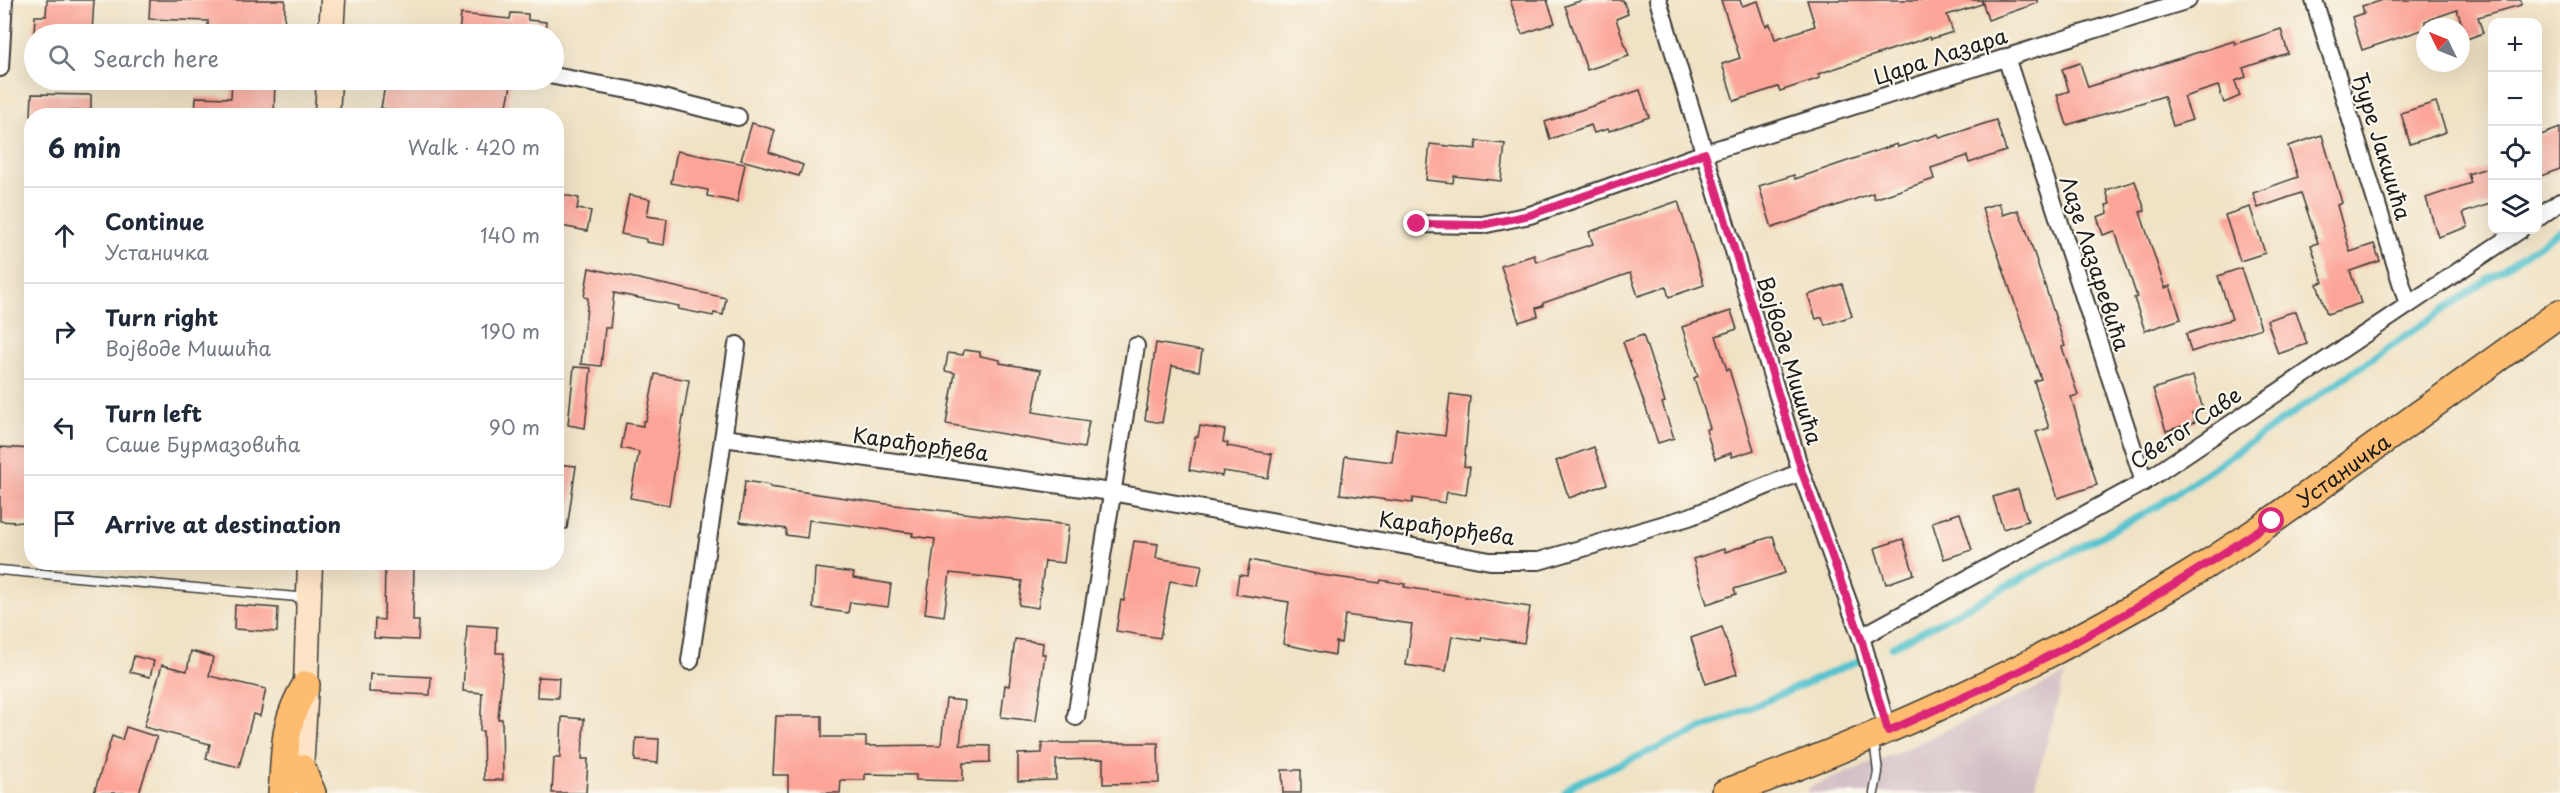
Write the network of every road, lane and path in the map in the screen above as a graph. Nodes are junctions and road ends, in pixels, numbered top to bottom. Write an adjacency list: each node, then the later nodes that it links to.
1 (4, 0): 8 (street)
2 (333, 0): 6 (street)
3 (1658, 0): 13 (street, Војводе Мишића)
4 (2188, 0): 7 (street, Цара Лазара)
5 (2314, 0): 18 (street, Ђуре Јакшића)
6 (332, 24)
7 (2006, 57): 13 (street, Цара Лазара); 24 (street, Лазе Лазаревића)
8 (0, 68)
9 (564, 77): 12 (street)
10 (328, 90): 11 (street)
11 (327, 108)
12 (738, 117)
13 (1705, 153): 16 (street, Цара Лазара); 23 (street, Војводе Мишића)
14 (2560, 202): 15 (street)
15 (2542, 215)
16 (1417, 224)
17 (2514, 234): 18 (street, Светог Саве)
18 (2408, 304): 24 (street, Светог Саве)
19 (2560, 313): 33 (main road, Устаничка)
20 (737, 345): 22 (street)
21 (1136, 346): 25 (street)
22 (724, 438): 25 (street, Карађорђева); 30 (street)
23 (1802, 472): 25 (street, Карађорђева); 29 (street, Војводе Мишића)
24 (2144, 482): 29 (street, Светог Саве)
25 (1111, 492): 32 (street)
26 (0, 570): 28 (lane)
27 (310, 570): 28 (street)
28 (309, 598): 31 (street)
29 (1861, 638): 33 (street, Војводе Мишића)
30 (690, 661)
31 (306, 685): 34 (street); 35 (main road)
32 (1076, 717)
33 (1881, 734): 37 (main road, Устаничка); 38 (lane)
34 (300, 780): 36 (main road)
35 (282, 793)
36 (312, 793)
37 (1725, 793)
38 (1874, 793)

